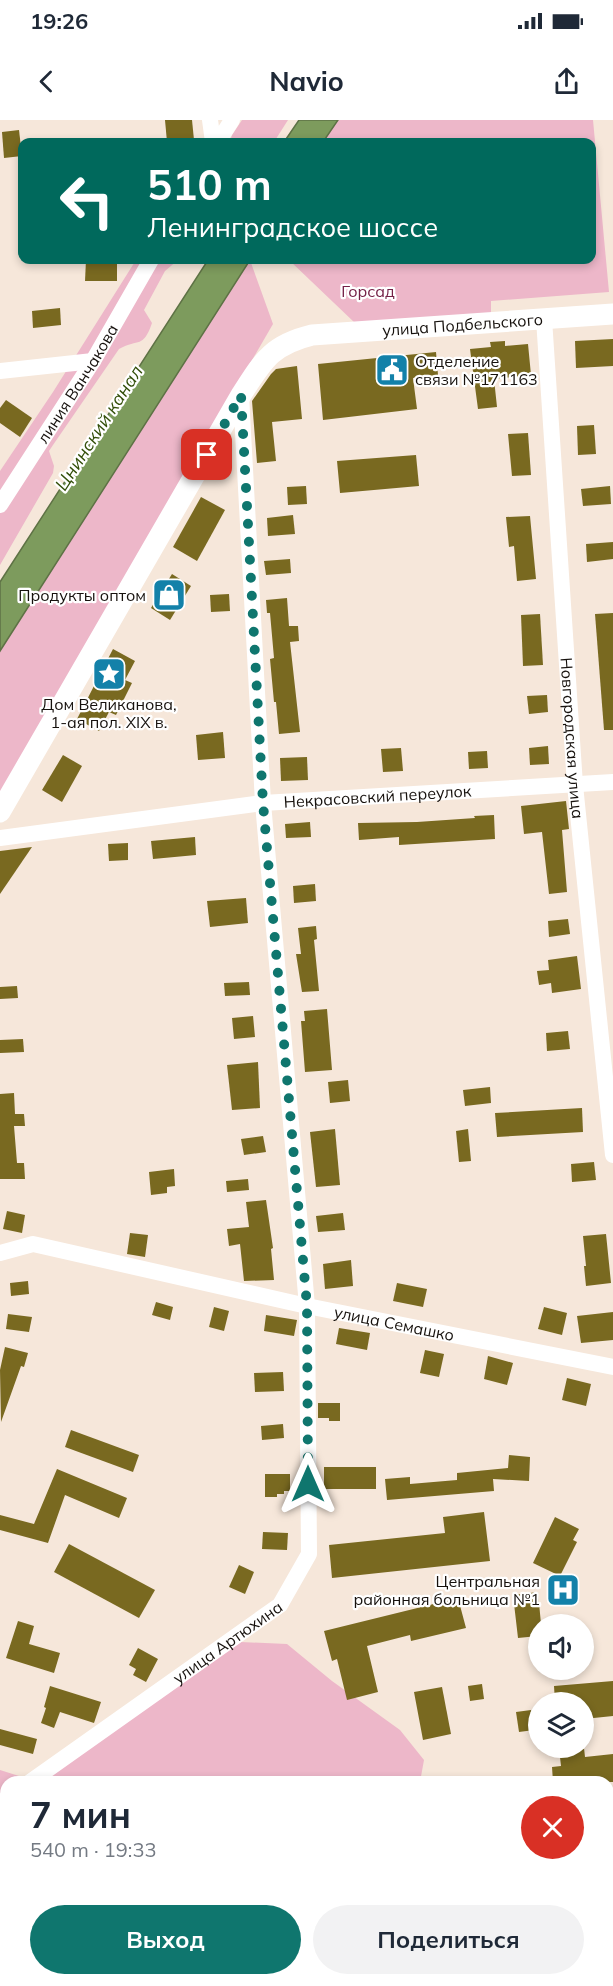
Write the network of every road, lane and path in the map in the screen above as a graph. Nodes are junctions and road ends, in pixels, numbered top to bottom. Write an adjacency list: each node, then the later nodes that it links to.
1 (210, 120): 3 (street)
2 (232, 120): 4 (street)
3 (212, 138)
4 (221, 138)
5 (149, 264): 8 (street, линия Ванчакова)
6 (613, 314): 7 (street, улица Подбельского)
7 (544, 319): 10 (street, улица Подбельского); 13 (street, Новгородская улица)
8 (93, 361): 9 (street); 11 (street, линия Ванчакова)
9 (0, 371)
10 (241, 395): 14 (street, улица Артюхина); 15 (street, улица Подбельского)
11 (0, 505)
12 (613, 782): 13 (street, Некрасовский переулок)
13 (575, 785): 14 (street, Некрасовский переулок); 17 (street, Новгородская улица)
14 (263, 803): 16 (street, Некрасовский переулок); 19 (street, улица Артюхина)
15 (0, 812)
16 (0, 838)
17 (613, 1155)
18 (0, 1253): 19 (street, улица Семашко)
19 (307, 1306): 20 (street, улица Семашко); 21 (street, улица Артюхина)
20 (613, 1367)
21 (38, 1776)

